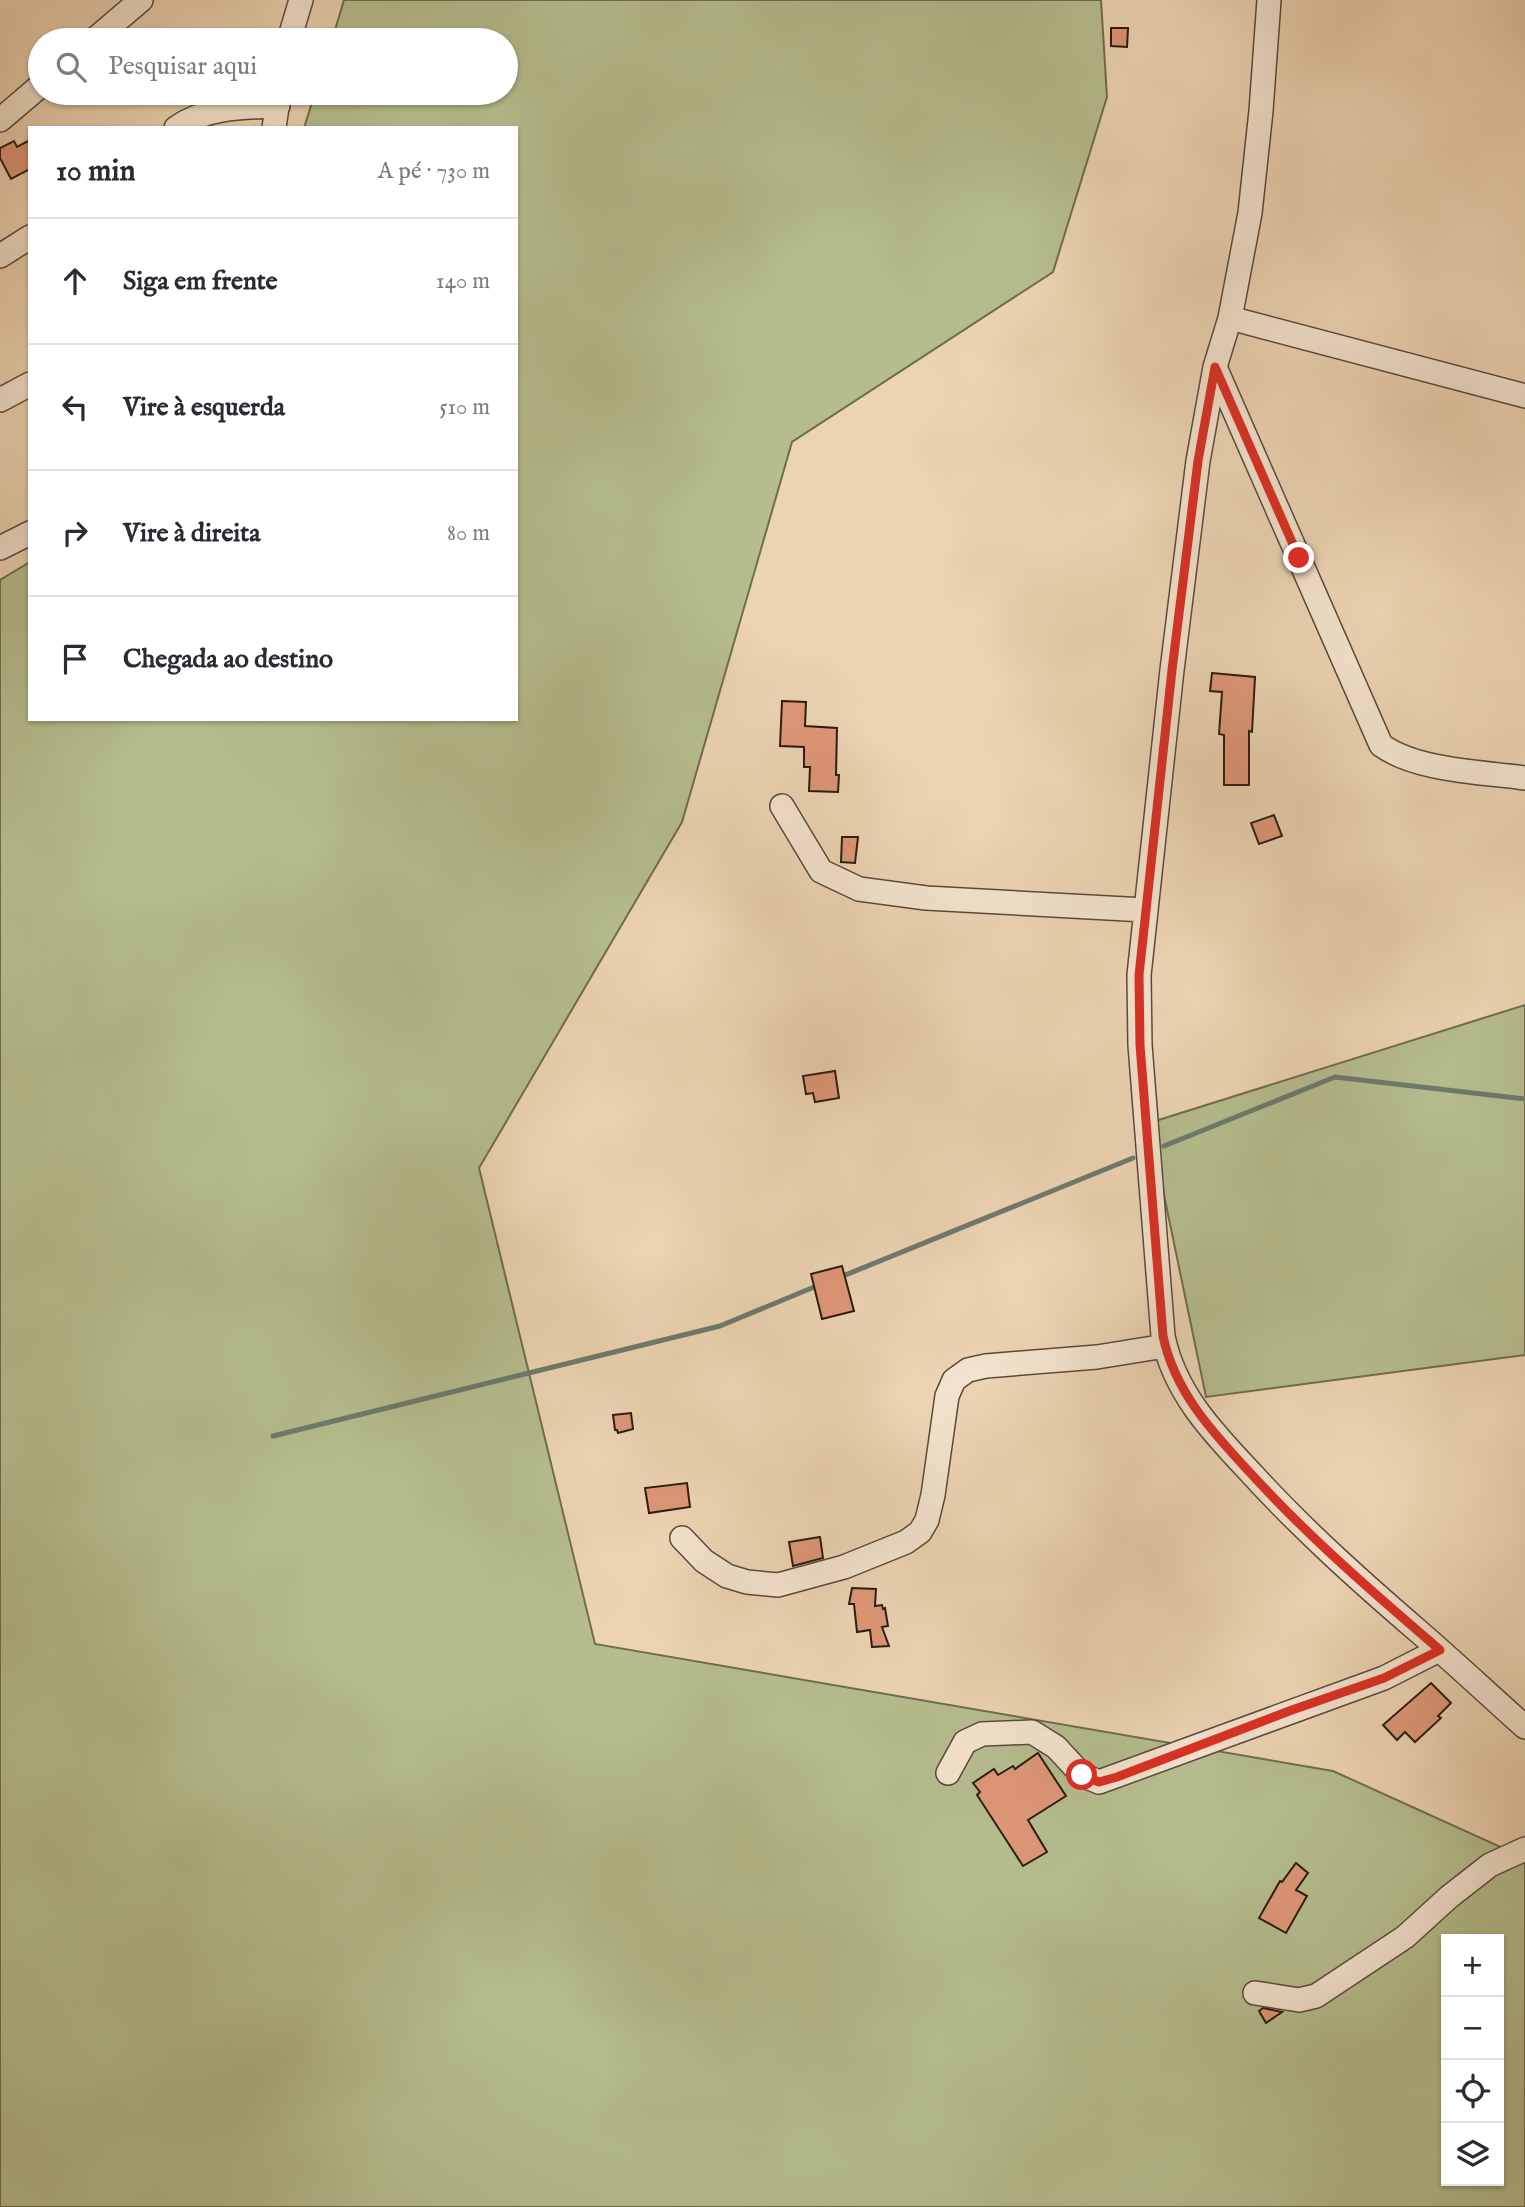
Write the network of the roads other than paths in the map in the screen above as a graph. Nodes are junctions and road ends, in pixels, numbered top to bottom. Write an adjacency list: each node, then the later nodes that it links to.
1 (141, 0): 4 (street)
2 (301, 0): 5 (street)
3 (1269, 0): 12 (street)
4 (108, 28)
5 (293, 28)
6 (28, 96): 8 (street)
7 (277, 109): 9 (street)
8 (0, 120)
9 (179, 126)
10 (28, 238): 11 (street)
11 (0, 256)
12 (1230, 318): 13 (street); 15 (street)
13 (1215, 367): 19 (street); 21 (street)
14 (28, 385): 16 (street)
15 (1525, 396)
16 (0, 400)
17 (28, 534): 18 (street)
18 (0, 548)
19 (1525, 778)
20 (782, 806): 21 (street)
21 (1145, 910): 22 (street)
22 (1165, 1346): 23 (street); 24 (street)
23 (682, 1538)
24 (1440, 1650): 25 (street); 26 (street)
25 (1525, 1727)
26 (948, 1773)
27 (1525, 1849): 28 (street)
28 (1255, 1993)

